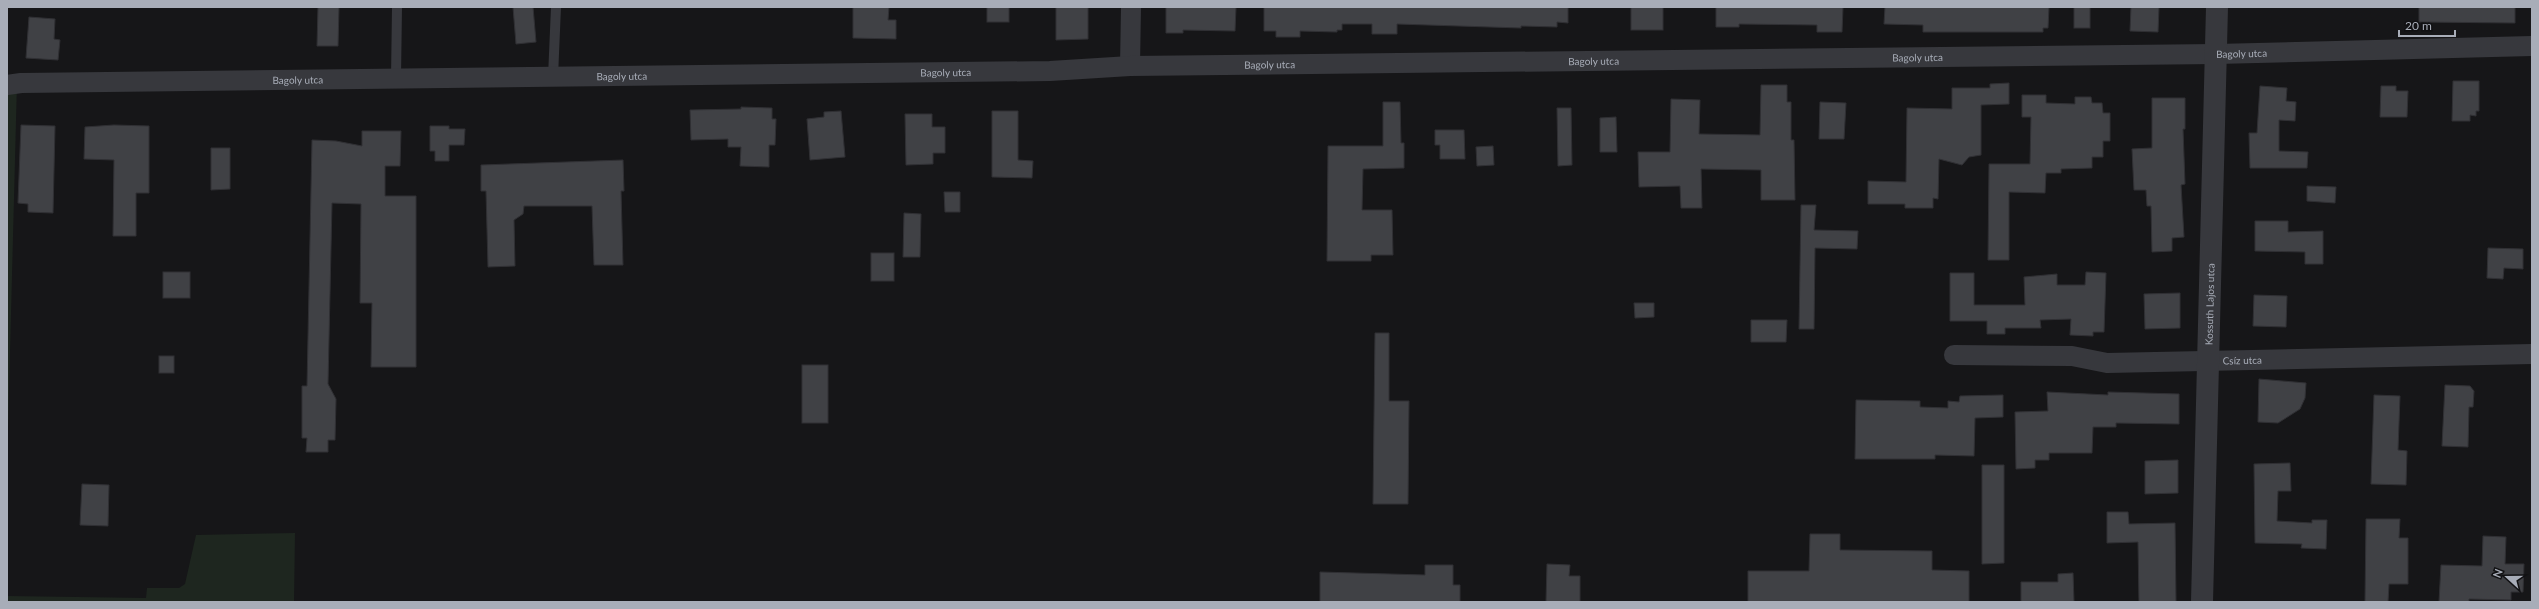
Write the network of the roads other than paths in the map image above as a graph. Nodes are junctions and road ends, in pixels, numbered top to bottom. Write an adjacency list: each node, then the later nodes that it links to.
1 (397, 7): 9 (lane)
2 (556, 7): 8 (lane)
3 (1131, 7): 7 (street)
4 (2217, 7): 6 (street, Kossuth Lajos utca)
5 (2532, 46): 6 (street, Bagoly utca)
6 (2216, 54): 7 (street, Bagoly utca); 13 (street, Kossuth Lajos utca)
7 (1130, 66): 8 (street, Bagoly utca)
8 (554, 77): 9 (street, Bagoly utca)
9 (396, 78): 10 (street, Bagoly utca)
10 (7, 85)
11 (2532, 354): 13 (street, Csíz utca)
12 (1954, 355): 13 (street, Csíz utca)
13 (2208, 360): 14 (street, Kossuth Lajos utca)
14 (2202, 602)

